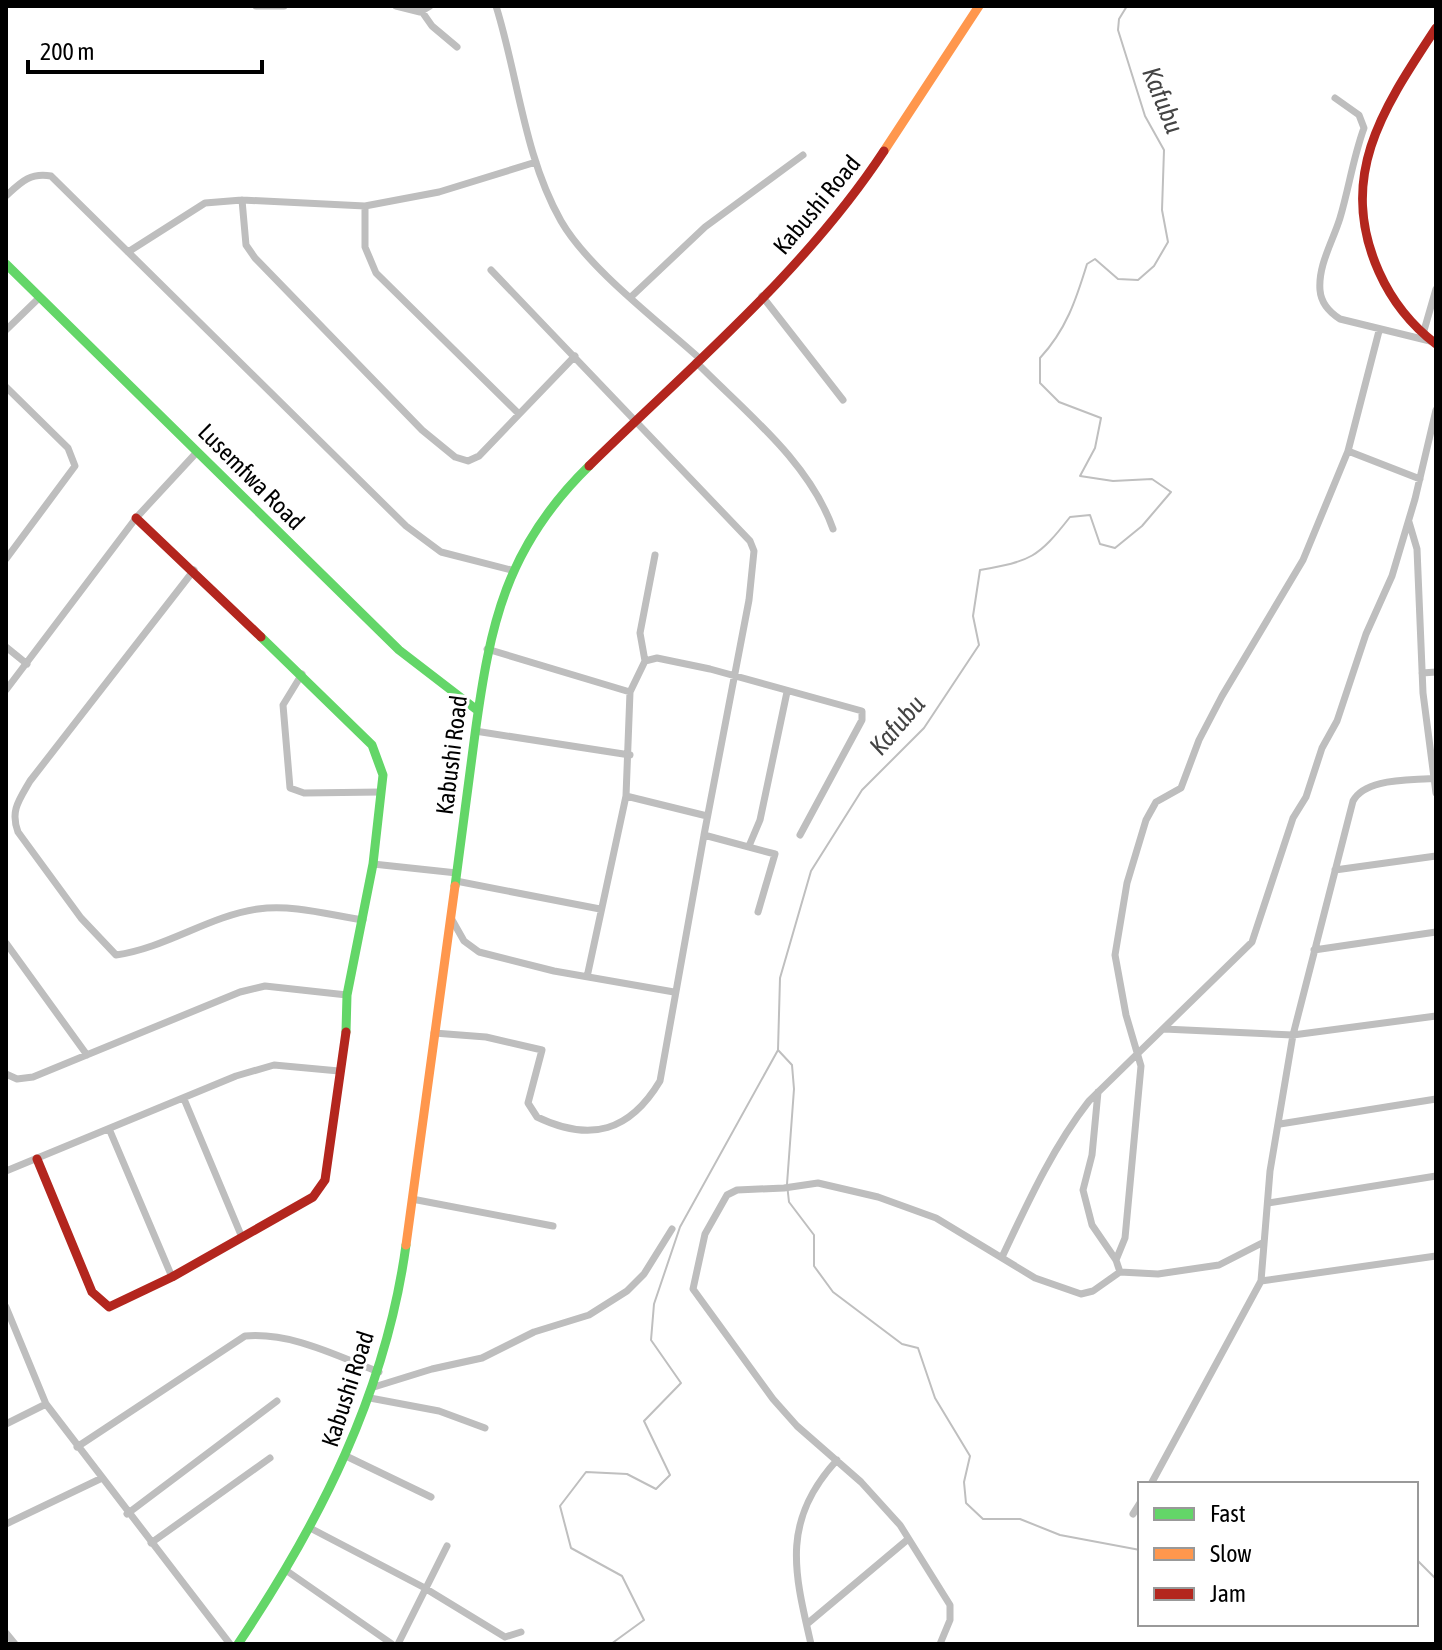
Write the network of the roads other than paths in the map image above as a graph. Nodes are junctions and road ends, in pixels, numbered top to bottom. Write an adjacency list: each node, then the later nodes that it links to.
1 (256, 6): 2 (street)
2 (284, 6)
3 (396, 6): 7 (street)
4 (430, 6): 7 (street)
5 (496, 6): 12 (street)
6 (979, 6): 23 (main road, Kabushi Road)
7 (419, 9): 9 (street)
8 (1436, 28): 14 (main road)
9 (457, 47)
10 (1335, 98): 13 (street)
11 (803, 155): 22 (street)
12 (536, 162): 17 (street); 22 (street)
13 (1345, 191): 14 (street); 26 (street)
14 (1360, 194): 27 (main road)
15 (6, 196): 18 (street)
16 (242, 200): 17 (street); 18 (street); 34 (street)
17 (365, 206): 34 (street)
18 (128, 252): 45 (street)
19 (6, 264): 24 (main road, Lusemfwa Road)
20 (491, 270): 29 (street)
21 (1436, 289): 27 (street)
22 (632, 296): 30 (street)
23 (762, 296): 30 (main road, Kabushi Road); 32 (street)
24 (40, 297): 25 (street); 37 (main road, Lusemfwa Road)
25 (6, 330)
26 (1379, 331): 28 (street); 36 (street)
27 (1423, 334): 28 (main road)
28 (1434, 343)
29 (575, 356): 34 (street); 35 (street)
30 (697, 360): 35 (main road, Kabushi Road); 41 (street)
31 (6, 387): 43 (street)
32 (843, 400)
33 (1436, 410): 38 (street)
34 (519, 414)
35 (636, 421): 45 (main road, Kabushi Road); 53 (street)
36 (1348, 451): 38 (street); 86 (street)
37 (197, 452): 39 (street); 57 (main road, Lusemfwa Road)
38 (1420, 479): 40 (street)
39 (136, 518): 44 (main road); 49 (street)
40 (1409, 521): 51 (street); 83 (street)
41 (833, 529)
42 (655, 555): 48 (street)
43 (6, 559)
44 (194, 570): 52 (main road); 75 (street)
45 (511, 570): 47 (main road, Kabushi Road)
46 (6, 647): 49 (street)
47 (487, 649): 55 (street); 57 (main road, Kabushi Road)
48 (645, 661): 53 (street); 55 (street)
49 (27, 664): 54 (street)
50 (1436, 672): 51 (street)
51 (1422, 673): 60 (street)
52 (302, 674): 61 (main road); 61 (street)
53 (732, 676): 56 (street); 64 (street)
54 (6, 690)
55 (630, 692): 59 (street)
56 (787, 692): 66 (street); 67 (street)
57 (477, 710): 58 (main road, Kabushi Road)
58 (475, 731): 59 (street); 71 (main road, Kabushi Road)
59 (630, 755): 63 (street)
60 (1435, 778): 62 (street); 70 (street)
61 (381, 792): 69 (main road)
62 (1436, 793)
63 (626, 796): 64 (street); 72 (street)
64 (707, 816): 65 (street)
65 (704, 835): 67 (street); 80 (street)
66 (800, 835)
67 (749, 846): 73 (street)
68 (1436, 856): 70 (street)
69 (373, 864): 71 (street); 75 (main road)
70 (1335, 870): 78 (street)
71 (456, 877): 72 (street); 74 (main road, Kabushi Road)
72 (600, 909): 79 (street)
73 (758, 912)
74 (451, 918): 79 (street); 84 (main road, Kabushi Road)
75 (363, 920): 81 (main road)
76 (1436, 932): 78 (street)
77 (6, 943): 87 (street)
78 (1314, 950): 85 (street)
79 (587, 977): 80 (street)
80 (674, 992): 84 (street)
81 (347, 995): 87 (street); 88 (main road)
82 (1436, 1016): 85 (street)
83 (1164, 1029): 85 (street); 86 (street)
84 (434, 1033): 98 (main road, Kabushi Road)
85 (1293, 1035): 93 (street)
86 (1138, 1052): 90 (street); 106 (street)
87 (87, 1055): 89 (street)
88 (339, 1071): 91 (street); 102 (main road)
89 (6, 1074)
90 (1098, 1092): 104 (street); 106 (street)
91 (184, 1099): 94 (street); 102 (street)
92 (1436, 1099): 93 (street)
93 (1280, 1124): 99 (street)
94 (110, 1131): 95 (street); 108 (street)
95 (37, 1159): 96 (street); 108 (main road)
96 (6, 1171)
97 (1436, 1176): 99 (street)
98 (412, 1199): 100 (street); 111 (main road, Kabushi Road)
99 (1268, 1203): 103 (street)
100 (553, 1226)
101 (672, 1229): 112 (street)
102 (241, 1235): 108 (main road)
103 (1264, 1242): 107 (street); 109 (street)
104 (1003, 1255): 107 (street); 121 (street)
105 (1436, 1256): 109 (street)
106 (1116, 1260): 107 (street)
107 (1120, 1272)
108 (172, 1277)
109 (1261, 1281): 123 (street)
110 (6, 1307): 115 (street)
111 (379, 1372): 112 (main road, Kabushi Road); 118 (street)
112 (374, 1387): 113 (main road, Kabushi Road)
113 (370, 1398): 117 (street); 119 (main road, Kabushi Road)
114 (277, 1401): 126 (street)
115 (46, 1404): 116 (street); 118 (street)
116 (6, 1424)
117 (485, 1428)
118 (77, 1447): 122 (street)
119 (348, 1457): 124 (street); 129 (main road, Kabushi Road)
120 (270, 1458): 131 (street)
121 (837, 1460): 130 (street); 135 (street)
122 (100, 1479): 126 (street); 128 (street)
123 (1152, 1482)
124 (431, 1497)
125 (1138, 1506): 127 (street)
126 (127, 1514): 131 (street)
127 (1133, 1514)
128 (6, 1524)
129 (312, 1529): 133 (main road, Kabushi Road); 134 (street)
130 (907, 1540): 135 (street); 143 (street)
131 (151, 1543): 140 (street)
132 (447, 1546): 134 (street)
133 (287, 1571): 138 (street); 141 (main road, Kabushi Road)
134 (423, 1587): 136 (street); 138 (street)
135 (807, 1624): 142 (street)
136 (521, 1632)
137 (6, 1633): 139 (street)
138 (398, 1643)
139 (15, 1644)
140 (230, 1644)
141 (238, 1644)
142 (811, 1644)
143 (940, 1644)

